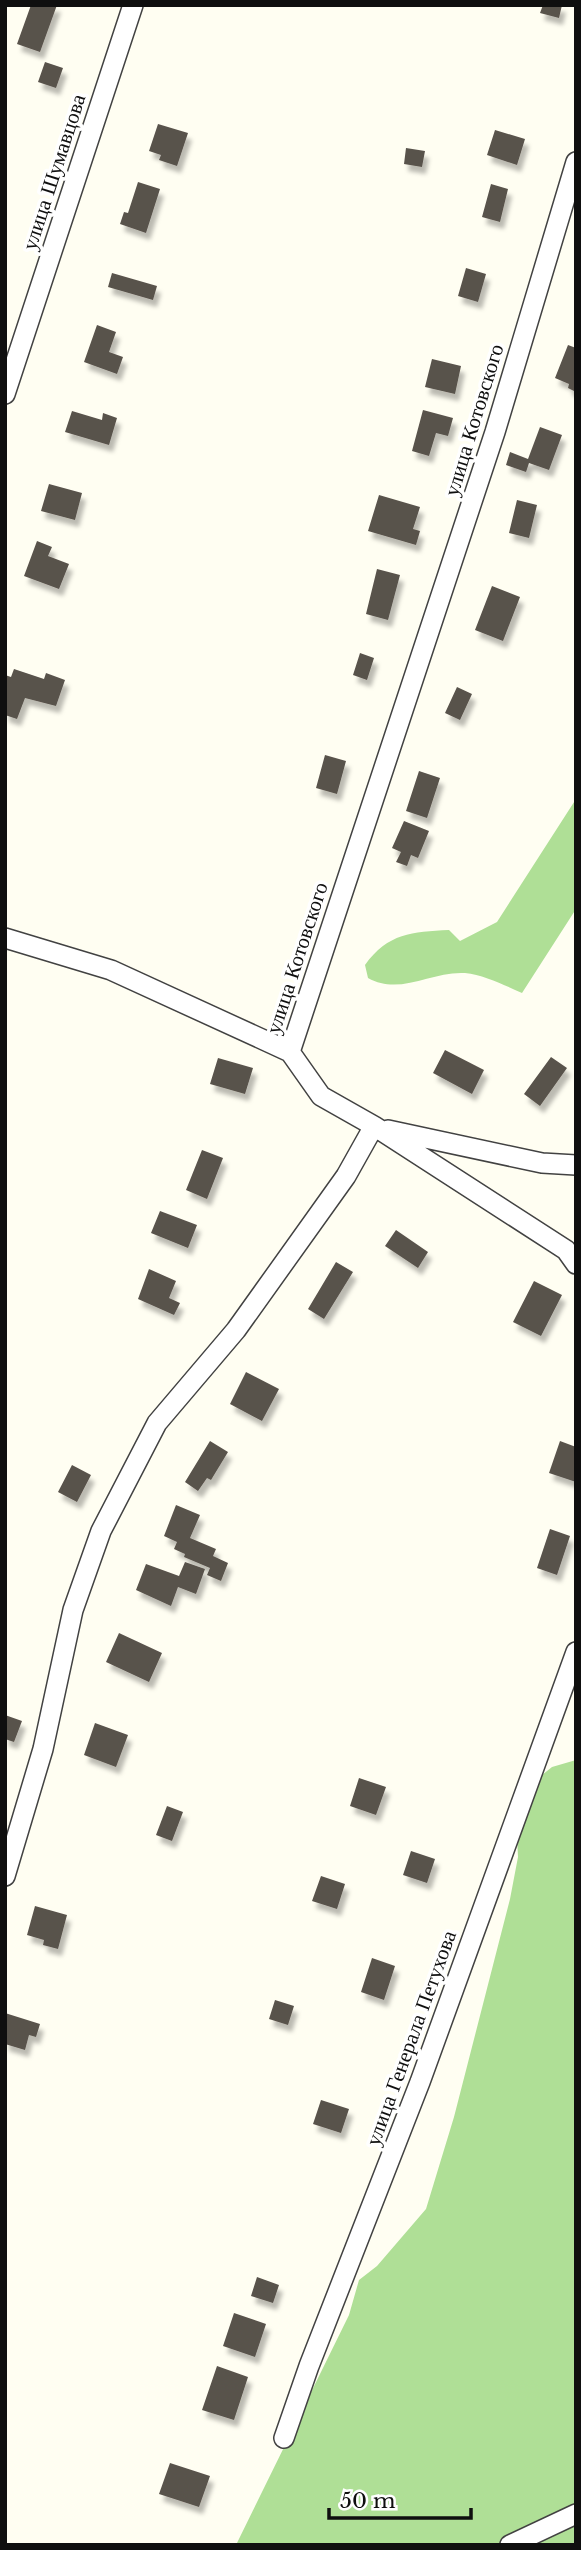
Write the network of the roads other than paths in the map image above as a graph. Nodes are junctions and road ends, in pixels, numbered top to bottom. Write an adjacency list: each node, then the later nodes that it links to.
1 (133, 5): 3 (street, улица Шумавцова)
2 (576, 162): 5 (street, улица Котовского)
3 (5, 394)
4 (5, 938): 5 (street)
5 (290, 1052): 6 (street, улица Котовского)
6 (374, 1126): 7 (street); 8 (street); 10 (street)
7 (576, 1165)
8 (576, 1264)
9 (576, 1653): 11 (street, улица Генерала Петухова)
10 (5, 1875)
11 (284, 2438)
12 (576, 2514): 13 (street)
13 (510, 2545)

